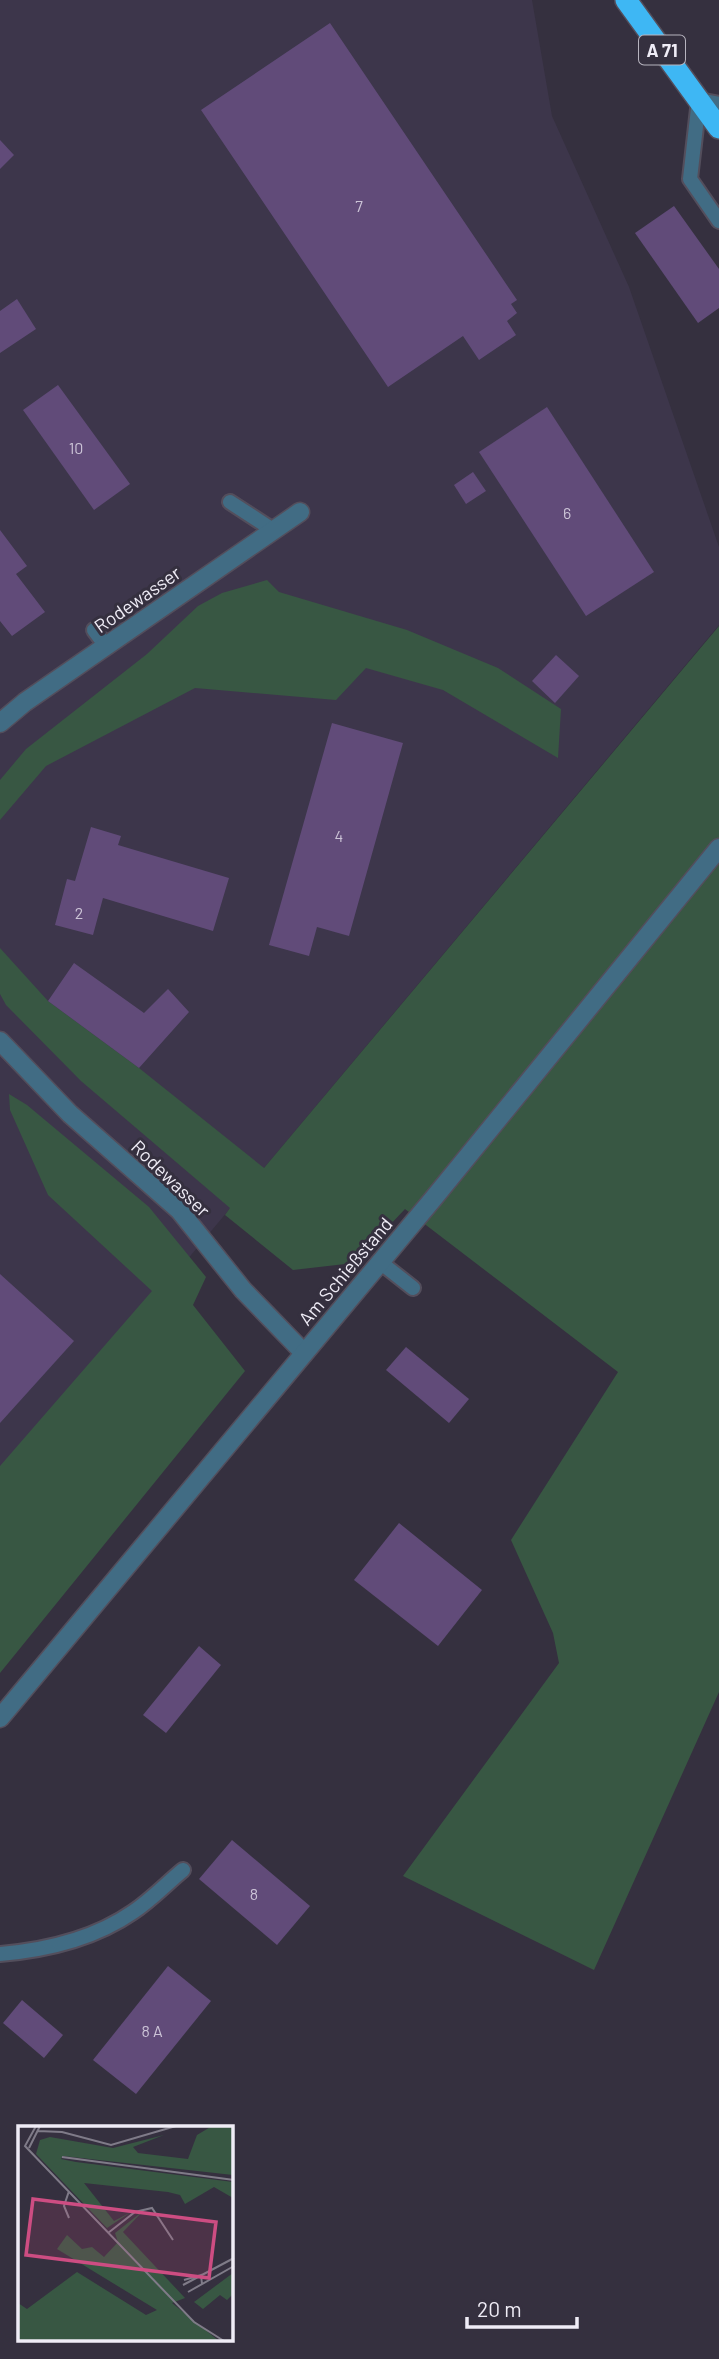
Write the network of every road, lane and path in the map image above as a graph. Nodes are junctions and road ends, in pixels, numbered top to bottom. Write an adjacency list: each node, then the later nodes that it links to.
1 (626, 0): 2 (highway, A 71)
2 (709, 102): 3 (highway, A 71); 4 (lane)
3 (719, 128)
4 (719, 221)
5 (230, 502): 7 (lane)
6 (300, 512): 7 (street, Rodewasser)
7 (273, 530): 9 (street, Rodewasser)
8 (94, 630): 9 (lane)
9 (106, 646): 10 (street, Rodewasser)
10 (0, 723)
11 (719, 848): 13 (street, Am Schießstand)
12 (0, 1041): 15 (street, Rodewasser)
13 (380, 1262): 14 (lane); 15 (street, Am Schießstand)
14 (413, 1288)
15 (304, 1353): 16 (street, Am Schießstand)
16 (0, 1718)
17 (183, 1870): 18 (lane)
18 (0, 1954)

